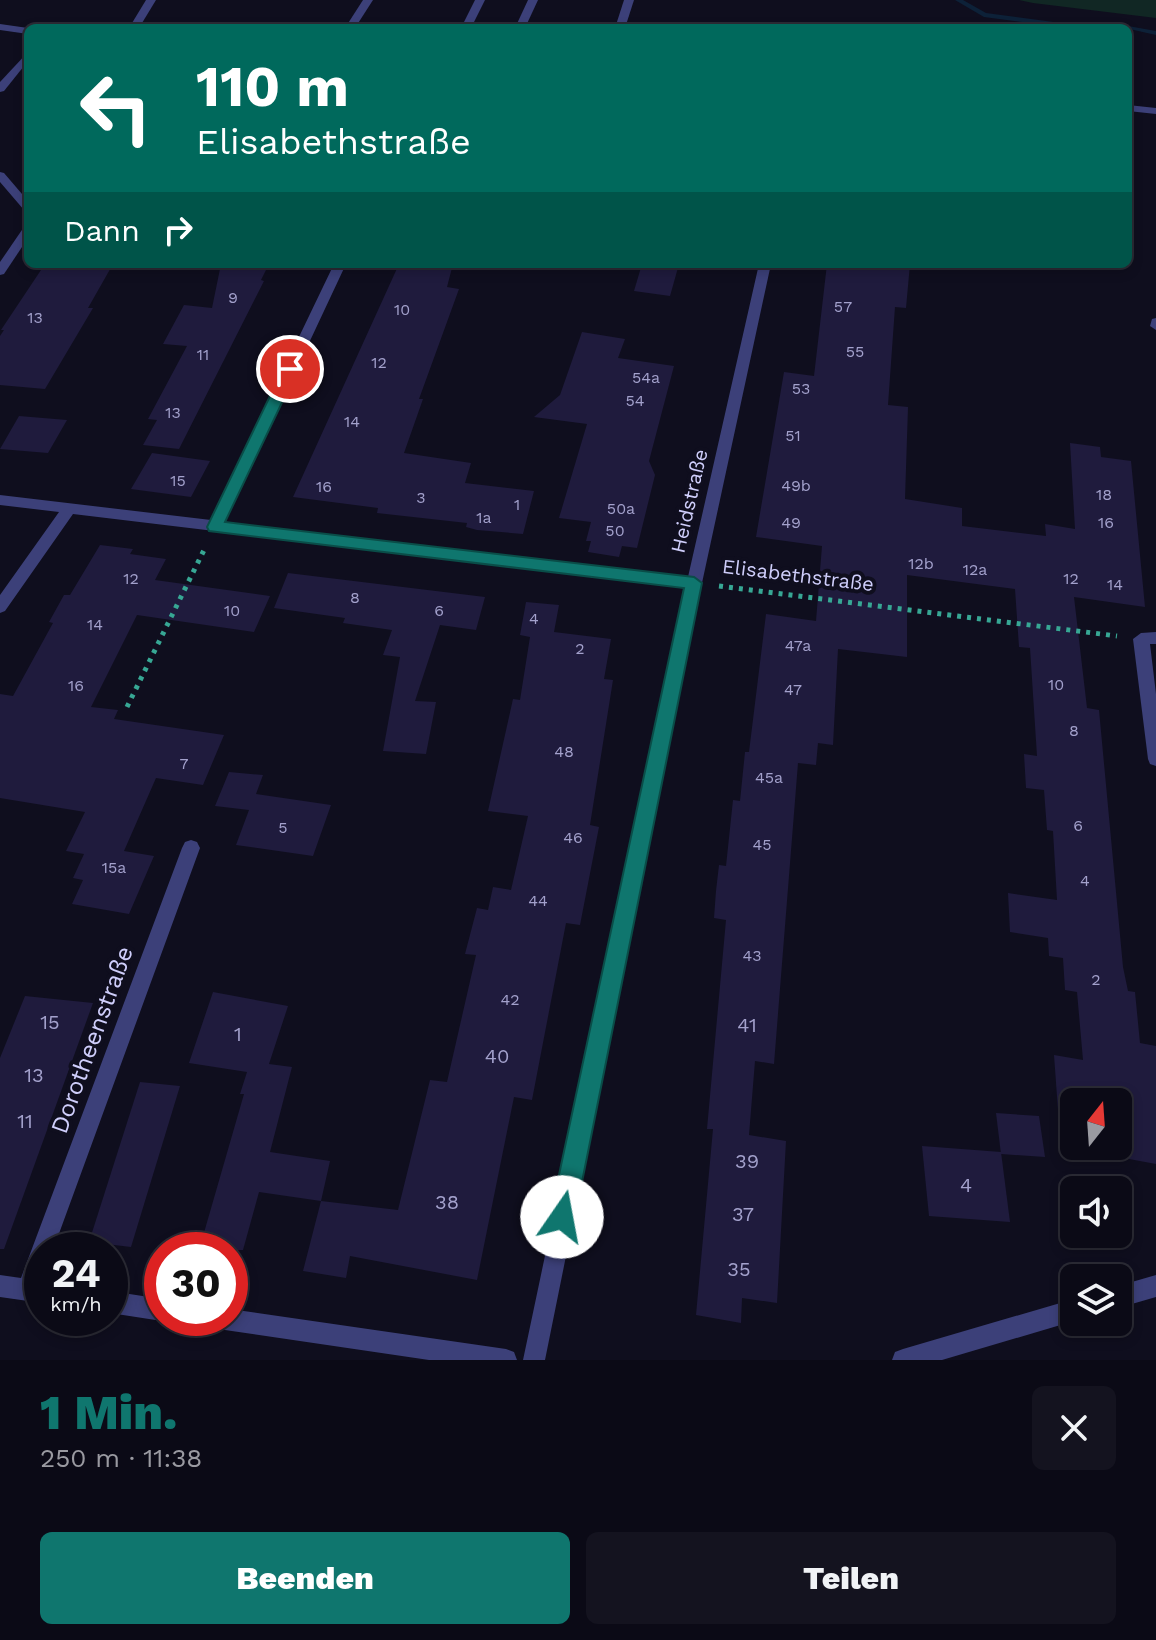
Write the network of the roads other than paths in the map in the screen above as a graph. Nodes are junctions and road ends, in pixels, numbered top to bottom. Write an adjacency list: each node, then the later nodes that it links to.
1 (151, 0): 6 (street)
2 (368, 0): 7 (street)
3 (480, 0): 8 (street)
4 (533, 0): 9 (street)
5 (629, 0): 10 (street)
6 (136, 24)
7 (353, 24)
8 (468, 24)
9 (522, 24)
10 (621, 24)
11 (0, 27): 12 (street)
12 (24, 30)
13 (24, 60): 14 (street)
14 (0, 89)
15 (1132, 108): 16 (street)
16 (1156, 111)
17 (0, 175): 18 (street)
18 (24, 203)
19 (24, 235): 22 (street)
20 (338, 268): 25 (street)
21 (764, 268): 26 (street, Heidstraße)
22 (0, 271)
23 (0, 500): 24 (street, Elisabethstraße)
24 (68, 510): 25 (street, Elisabethstraße); 27 (street)
25 (215, 527): 26 (street, Elisabethstraße)
26 (694, 583): 39 (street, Heidstraße)
27 (0, 607)
28 (1149, 638): 29 (street)
29 (1156, 759)
30 (191, 848): 31 (street, Dorotheenstraße)
31 (49, 1232)
32 (0, 1286): 34 (street, Dorotheenstraße)
33 (1156, 1286): 35 (street)
34 (24, 1289)
35 (1132, 1293)
36 (1060, 1314): 40 (street)
37 (248, 1322): 38 (street)
38 (506, 1360)
39 (534, 1360)
40 (903, 1360)

